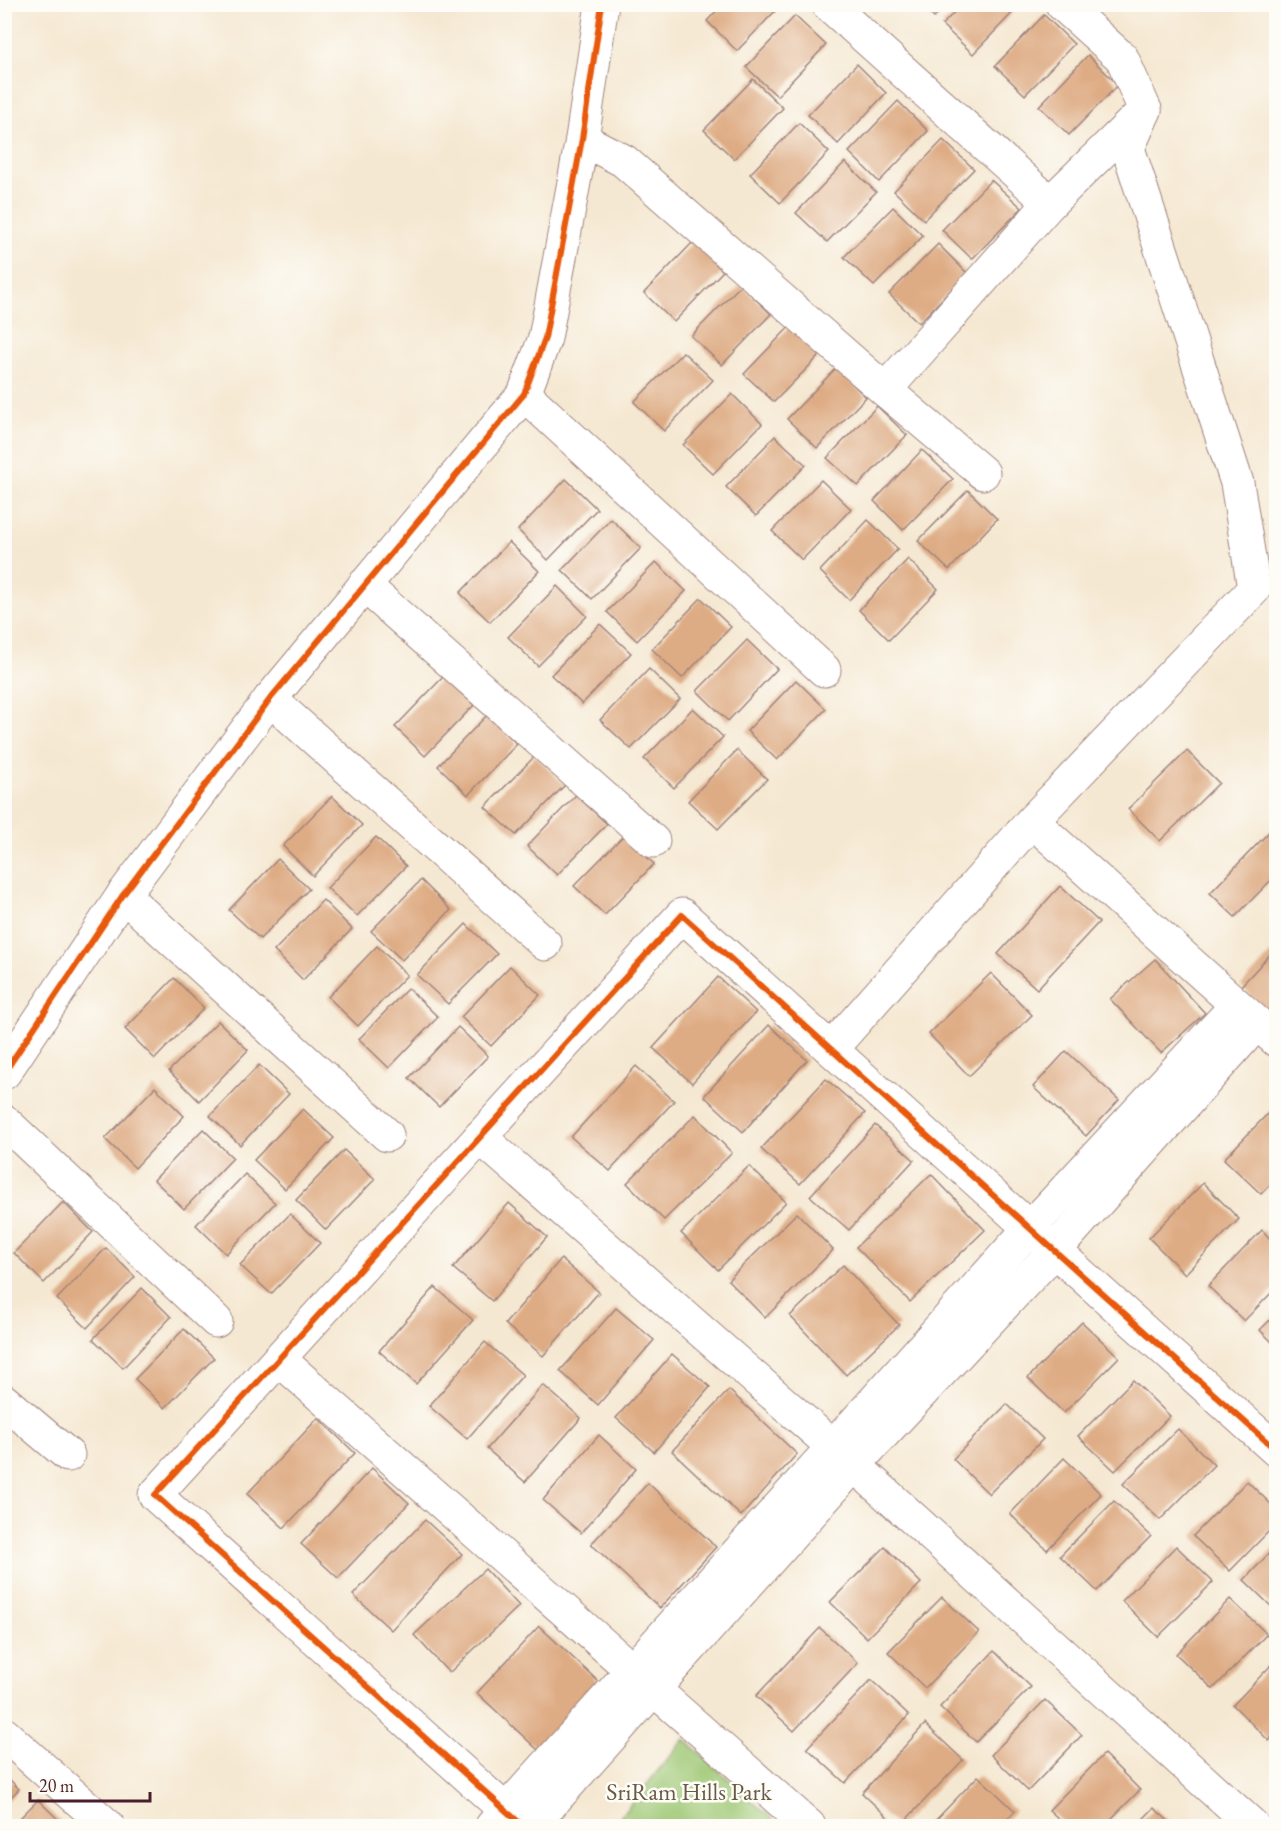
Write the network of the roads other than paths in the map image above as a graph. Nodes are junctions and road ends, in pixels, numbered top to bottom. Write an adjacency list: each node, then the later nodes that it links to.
1 (602, 4): 5 (street)
2 (828, 4): 6 (street)
3 (1062, 4): 4 (street)
4 (1145, 110): 6 (street); 13 (street)
5 (582, 139): 7 (street); 8 (street)
6 (1050, 203): 7 (street)
7 (885, 390): 9 (street)
8 (524, 394): 10 (street); 11 (street)
9 (983, 472)
10 (364, 585): 12 (street); 14 (street)
11 (824, 670)
12 (270, 699): 15 (street); 16 (street)
13 (1032, 821): 17 (street); 18 (street)
14 (653, 841)
15 (123, 895): 19 (street); 21 (street)
16 (545, 944)
17 (1256, 1023): 23 (street); 24 (street)
18 (831, 1049): 22 (street); 23 (street)
19 (4, 1073)
20 (4, 1121): 25 (street)
21 (387, 1134)
22 (480, 1137): 26 (street); 30 (street)
23 (1029, 1229): 24 (street); 30 (street)
24 (1055, 1250): 28 (street); 30 (street)
25 (216, 1321)
26 (279, 1359): 31 (street); 33 (street)
27 (4, 1401): 29 (street)
28 (1276, 1450)
29 (68, 1455)
30 (843, 1457): 31 (street); 36 (street)
31 (643, 1681): 33 (street); 35 (street)
32 (4, 1734): 34 (street)
33 (513, 1823)
34 (108, 1827)
35 (809, 1827)
36 (1253, 1827)

